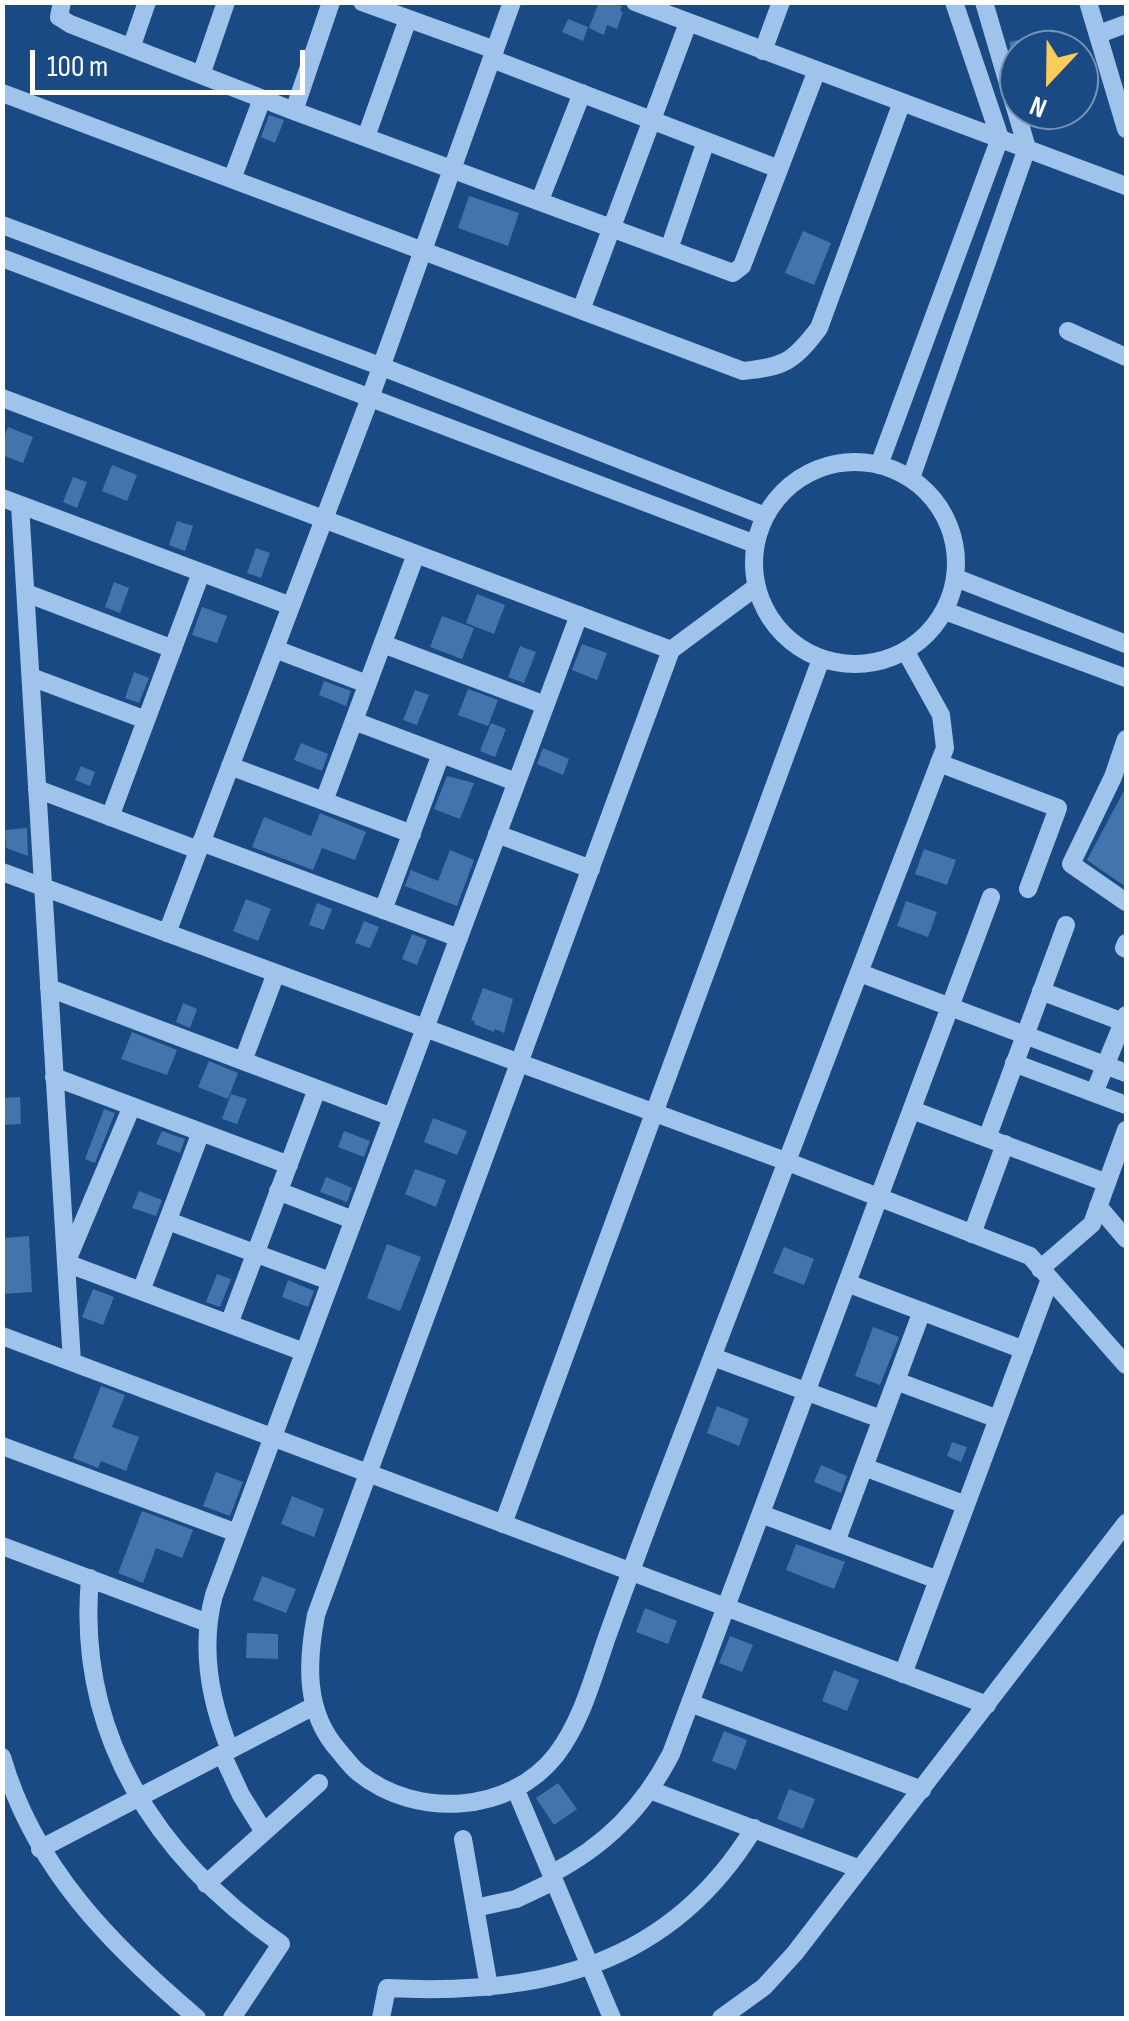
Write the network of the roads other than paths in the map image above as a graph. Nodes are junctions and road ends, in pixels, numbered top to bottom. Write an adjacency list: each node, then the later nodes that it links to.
1 (62, 2): 18 (street)
2 (147, 2): 18 (street)
3 (226, 2): 22 (street)
4 (332, 2): 27 (street)
5 (362, 2): 13 (street)
6 (512, 2): 20 (street)
7 (635, 2): 12 (street)
8 (781, 2): 19 (street)
9 (954, 2): 31 (street)
10 (984, 2): 33 (street)
11 (1088, 2): 16 (street)
12 (657, 6): 14 (street)
13 (408, 20): 20 (street); 30 (street)
14 (688, 22): 19 (street); 28 (street)
15 (1126, 24): 17 (street)
16 (1098, 30)
17 (1099, 34): 29 (street)
18 (131, 48): 22 (street)
19 (764, 50): 21 (street)
20 (493, 55): 24 (street); 34 (street)
21 (816, 70): 26 (street); 35 (street)
22 (201, 75): 25 (street)
23 (2, 93): 36 (street)
24 (582, 93): 28 (street); 38 (street)
25 (262, 99): 27 (street); 36 (street)
26 (902, 102): 31 (street); 44 (street)
27 (294, 112): 30 (street)
28 (652, 120): 32 (street); 40 (street)
29 (1126, 129)
30 (366, 138): 34 (street)
31 (1000, 138): 33 (street); 50 (street)
32 (706, 141): 35 (street); 41 (street)
33 (1026, 148): 37 (street); 51 (street)
34 (452, 168): 38 (street); 42 (street)
35 (780, 169): 41 (street)
36 (232, 179): 42 (street)
37 (1126, 186)
38 (540, 200): 40 (street)
39 (2, 226): 47 (street)
40 (612, 228): 41 (street); 44 (street)
41 (669, 249)
42 (422, 250): 44 (street); 47 (street)
43 (2, 258): 49 (street)
44 (580, 310)
45 (1068, 331): 46 (street)
46 (1126, 357)
47 (380, 366): 49 (street); 53 (street)
48 (2, 398): 54 (street)
49 (370, 398): 54 (street); 55 (street)
50 (880, 464): 51 (street); 53 (street)
51 (911, 478): 58 (street)
52 (11, 501): 57 (street); 60 (street)
53 (765, 516): 55 (street)
54 (324, 519): 56 (street); 61 (street)
55 (755, 544): 59 (street)
56 (416, 554): 63 (street); 64 (street)
57 (202, 573): 61 (street); 66 (street)
58 (956, 578): 62 (street); 65 (street)
59 (756, 587): 68 (street); 70 (street)
60 (26, 593): 66 (street); 71 (street)
61 (291, 606): 67 (street)
62 (946, 611): 69 (street); 72 (street)
63 (579, 615): 68 (street); 74 (street)
64 (382, 644): 73 (street); 74 (street)
65 (1126, 644)
66 (173, 648): 75 (street)
67 (274, 649): 73 (street); 80 (street)
68 (671, 650): 89 (street)
69 (906, 652): 70 (street); 79 (street)
70 (820, 658): 118 (street)
71 (30, 677): 75 (street); 83 (street)
72 (1126, 678)
73 (368, 684): 76 (street)
74 (545, 705): 82 (street)
75 (146, 720): 85 (street)
76 (354, 722): 78 (street); 84 (street)
77 (1126, 739): 81 (street)
78 (441, 754): 82 (street); 86 (street)
79 (939, 763): 92 (street); 100 (street)
80 (230, 766): 84 (street); 88 (street)
81 (1120, 775): 94 (street)
82 (516, 782): 87 (street)
83 (38, 790): 85 (street); 91 (street)
84 (324, 801): 86 (street)
85 (110, 817): 88 (street)
86 (412, 834): 95 (street)
87 (497, 834): 89 (street); 98 (street)
88 (200, 846): 95 (street); 97 (street)
89 (590, 869): 108 (street)
90 (2, 872): 91 (street)
91 (43, 887): 97 (street); 101 (street)
92 (1028, 889)
93 (991, 897): 103 (street)
94 (1126, 902)
95 (384, 910): 98 (street)
96 (1066, 925): 102 (street)
97 (167, 933): 99 (street)
98 (458, 938): 105 (street)
99 (276, 973): 105 (street); 107 (street)
100 (860, 973): 103 (street); 123 (street)
101 (49, 988): 107 (street); 112 (street)
102 (1042, 991): 104 (street); 106 (street)
103 (950, 1007): 106 (street); 117 (street)
104 (1126, 1020): 110 (street)
105 (425, 1028): 108 (street); 119 (street)
106 (1025, 1035): 109 (street); 110 (street)
107 (243, 1061): 113 (street)
108 (520, 1063): 118 (street); 154 (street)
109 (1014, 1063): 114 (street); 122 (street)
110 (1106, 1065): 111 (street); 114 (street)
111 (1126, 1073)
112 (54, 1077): 116 (street); 134 (street)
113 (317, 1089): 119 (street); 124 (street)
114 (1094, 1093): 115 (street)
115 (1126, 1103)
116 (132, 1106): 121 (street); 134 (street)
117 (912, 1110): 122 (street); 127 (street)
118 (654, 1112): 123 (street); 158 (street)
119 (392, 1117): 130 (street)
120 (1126, 1130): 125 (street)
121 (201, 1132): 124 (street); 129 (street)
122 (996, 1141): 125 (street); 131 (street)
123 (788, 1162): 127 (street); 144 (street)
124 (288, 1164): 126 (street)
125 (1107, 1183): 128 (street)
126 (278, 1192): 130 (street); 133 (street)
127 (879, 1198): 131 (street); 137 (street)
128 (1098, 1206): 132 (street); 135 (street)
129 (168, 1220): 133 (street); 138 (street)
130 (354, 1220): 136 (street)
131 (972, 1234): 135 (street)
132 (1126, 1239)
133 (256, 1253): 136 (street); 140 (street)
134 (66, 1263): 138 (street); 145 (street)
135 (1045, 1274): 142 (street); 146 (street)
136 (330, 1281): 143 (street)
137 (847, 1283): 139 (street); 148 (street)
138 (141, 1291): 140 (street)
139 (922, 1311): 142 (street); 147 (street)
140 (229, 1324): 143 (street)
141 (2, 1336): 145 (street)
142 (1024, 1350): 150 (street)
143 (304, 1352): 151 (street)
144 (713, 1356): 148 (street); 162 (street)
145 (72, 1362): 151 (street)
146 (1126, 1365)
147 (896, 1381): 149 (street); 150 (street)
148 (807, 1391): 149 (street); 156 (street)
149 (882, 1419): 153 (street)
150 (998, 1419): 155 (street)
151 (272, 1437): 154 (street); 159 (street)
152 (2, 1446): 159 (street)
153 (864, 1467): 155 (street); 160 (street)
154 (367, 1473): 158 (street); 170 (street)
155 (966, 1505): 164 (street)
156 (761, 1514): 160 (street); 165 (street)
157 (1126, 1523): 169 (street)
158 (503, 1524): 162 (street)
159 (236, 1534): 166 (street)
160 (836, 1542): 164 (street)
161 (2, 1546): 163 (street)
162 (630, 1572): 165 (street); 174 (street)
163 (90, 1578): 166 (street); 177 (street)
164 (938, 1580): 167 (street)
165 (726, 1607): 167 (street); 168 (street)
166 (208, 1623): 171 (street)
167 (903, 1674): 169 (street)
168 (690, 1703): 175 (street); 176 (street)
169 (987, 1705): 176 (street)
170 (314, 1706): 171 (street); 174 (street)
171 (226, 1752): 177 (street); 179 (street)
172 (2, 1757): 181 (street)
173 (319, 1783): 179 (street)
174 (515, 1788): 183 (street)
175 (650, 1790): 178 (street); 183 (street)
176 (922, 1790): 182 (street)
177 (139, 1798): 181 (street); 184 (street)
178 (754, 1828): 182 (street); 186 (street)
179 (264, 1832): 184 (street)
180 (463, 1839): 185 (street)
181 (40, 1849): 188 (street)
182 (860, 1869): 192 (street)
183 (553, 1878): 185 (street); 186 (street)
184 (206, 1884): 189 (street)
185 (475, 1908): 187 (street)
186 (591, 1968): 187 (street); 191 (street)
187 (489, 1988): 190 (street)
188 (197, 2018)
189 (232, 2018)
190 (381, 2018)
191 (612, 2018)
192 (721, 2018)

